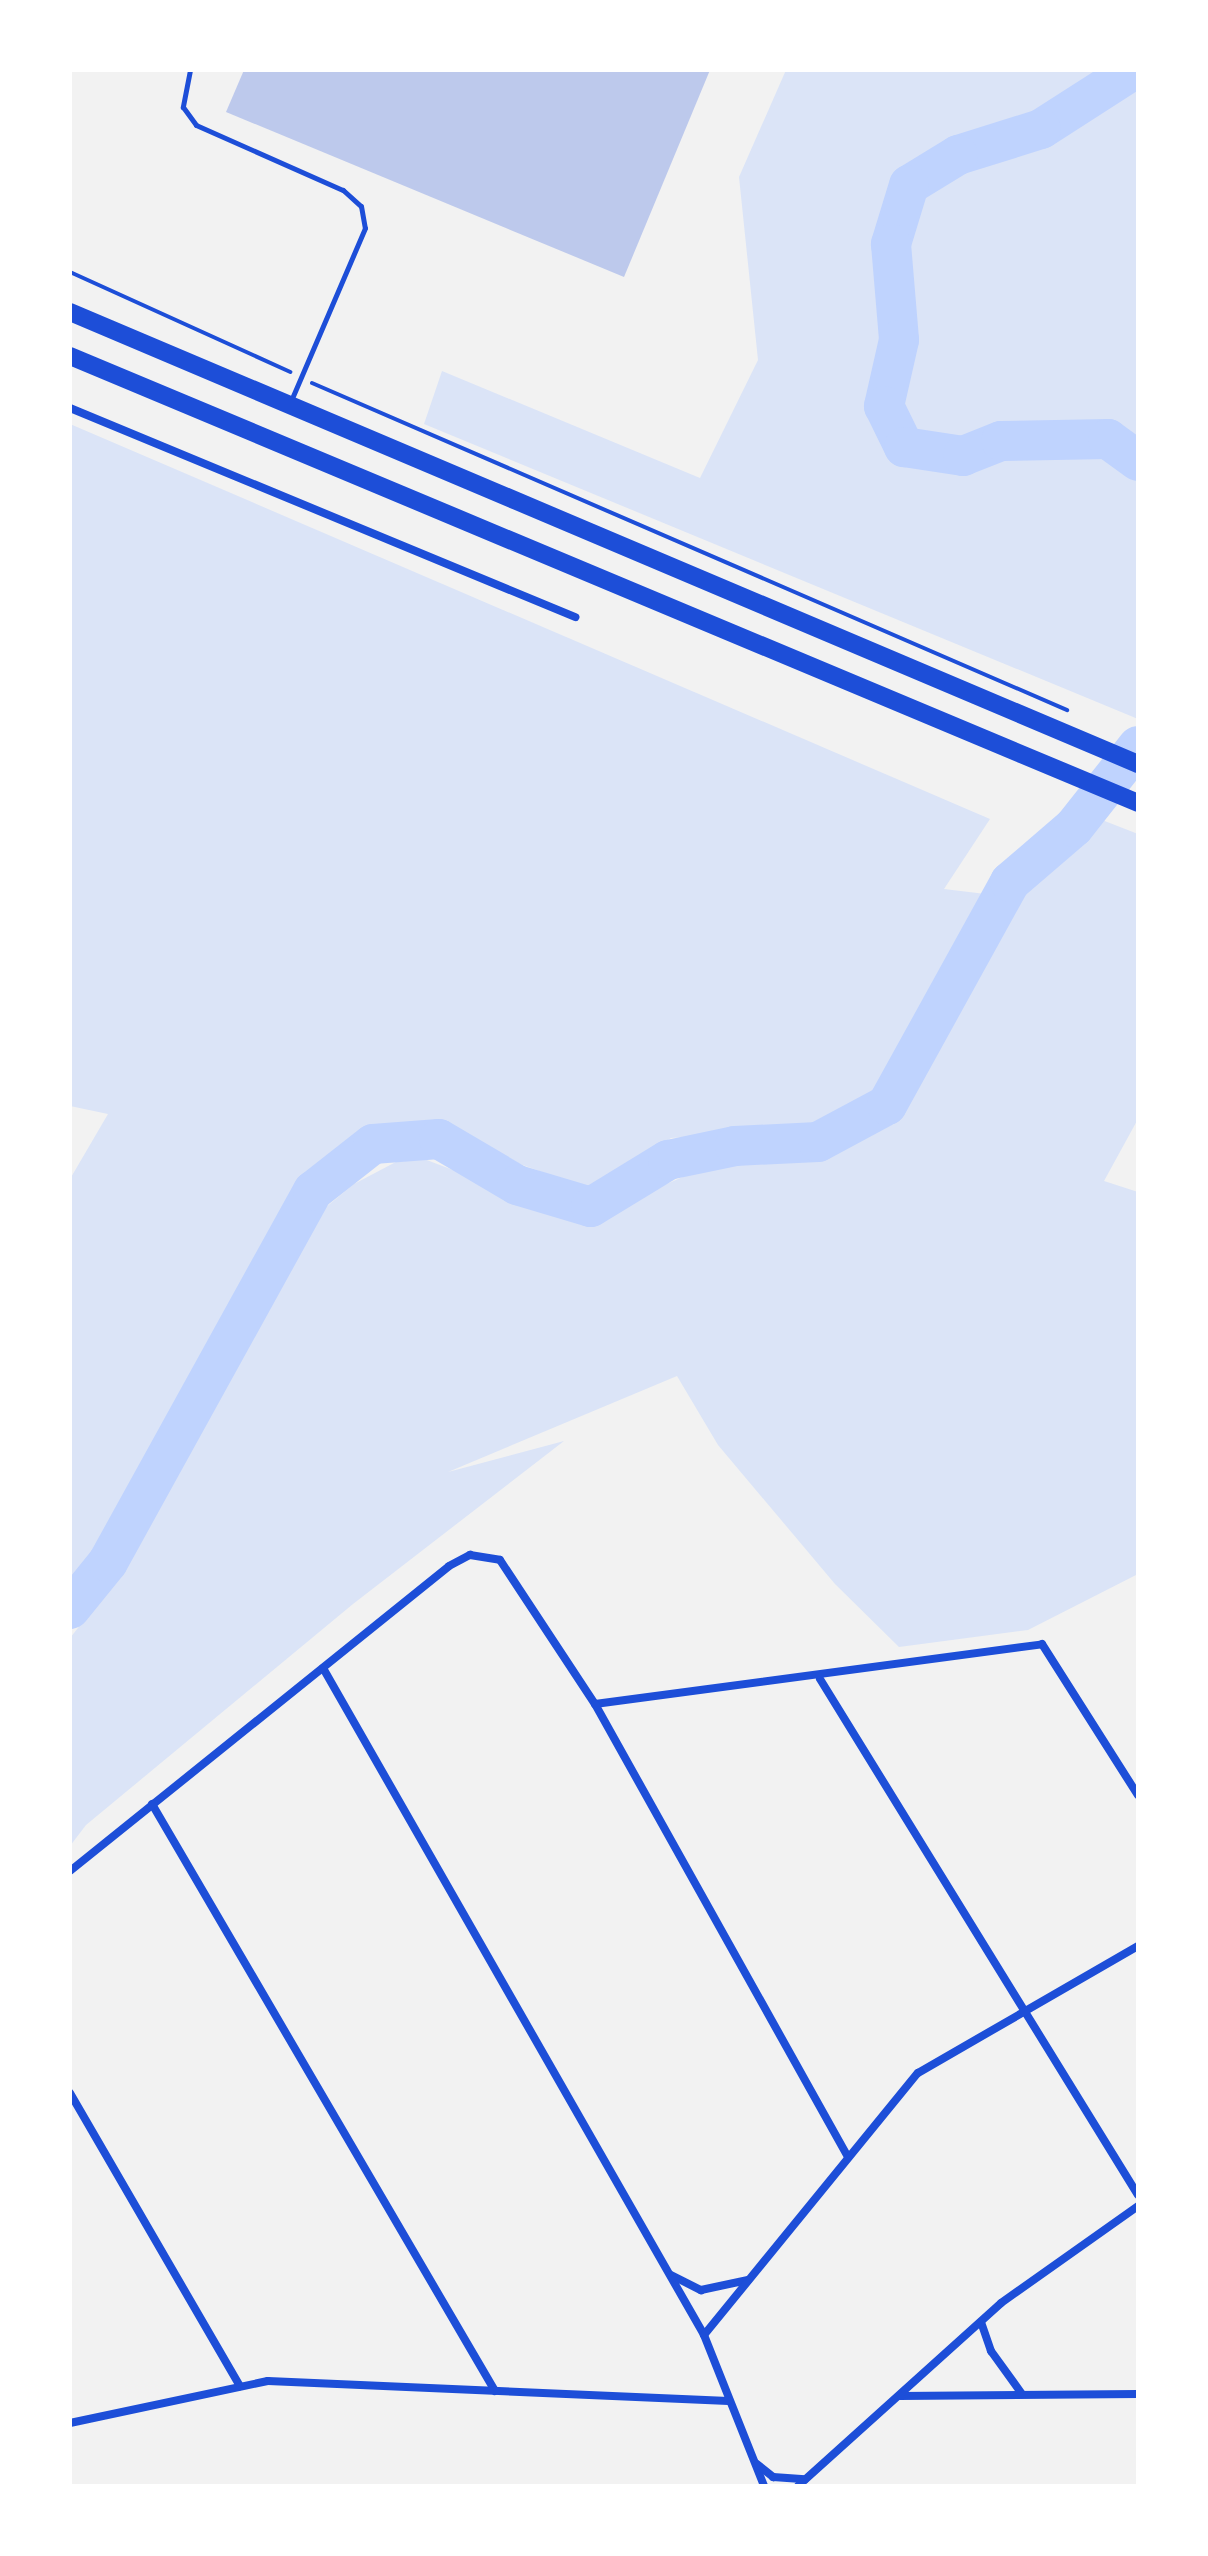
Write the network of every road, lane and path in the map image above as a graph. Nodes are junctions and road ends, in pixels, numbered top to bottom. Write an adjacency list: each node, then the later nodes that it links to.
1 (190, 70): 5 (lane)
2 (70, 272): 5 (path)
3 (70, 312): 6 (main road)
4 (70, 356): 11 (main road)
5 (301, 378): 6 (lane); 9 (path)
6 (289, 406): 10 (main road)
7 (70, 408): 8 (street)
8 (575, 617)
9 (1068, 711)
10 (1138, 764)
11 (1138, 803)
12 (323, 1668): 14 (street); 16 (street); 24 (street)
13 (820, 1679): 14 (street); 15 (street); 19 (street)
14 (595, 1704): 21 (street)
15 (1138, 1795)
16 (152, 1804): 17 (street); 29 (street)
17 (70, 1871)
18 (1138, 1946): 19 (street)
19 (1024, 2016): 21 (street); 22 (street)
20 (70, 2093): 28 (street)
21 (848, 2157): 25 (street)
22 (1138, 2195)
23 (1138, 2206): 26 (street)
24 (669, 2273): 25 (street); 27 (street)
25 (749, 2280): 27 (street)
26 (981, 2322): 30 (street); 32 (street)
27 (704, 2335): 33 (street)
28 (240, 2386): 29 (street); 34 (street)
29 (495, 2391): 33 (street)
30 (1023, 2394): 31 (street); 32 (street)
31 (1138, 2394)
32 (899, 2396): 36 (street)
33 (729, 2401): 35 (street)
34 (70, 2423)
35 (754, 2462): 36 (street); 37 (street)
36 (806, 2478): 38 (street)
37 (764, 2486)
38 (798, 2486)

